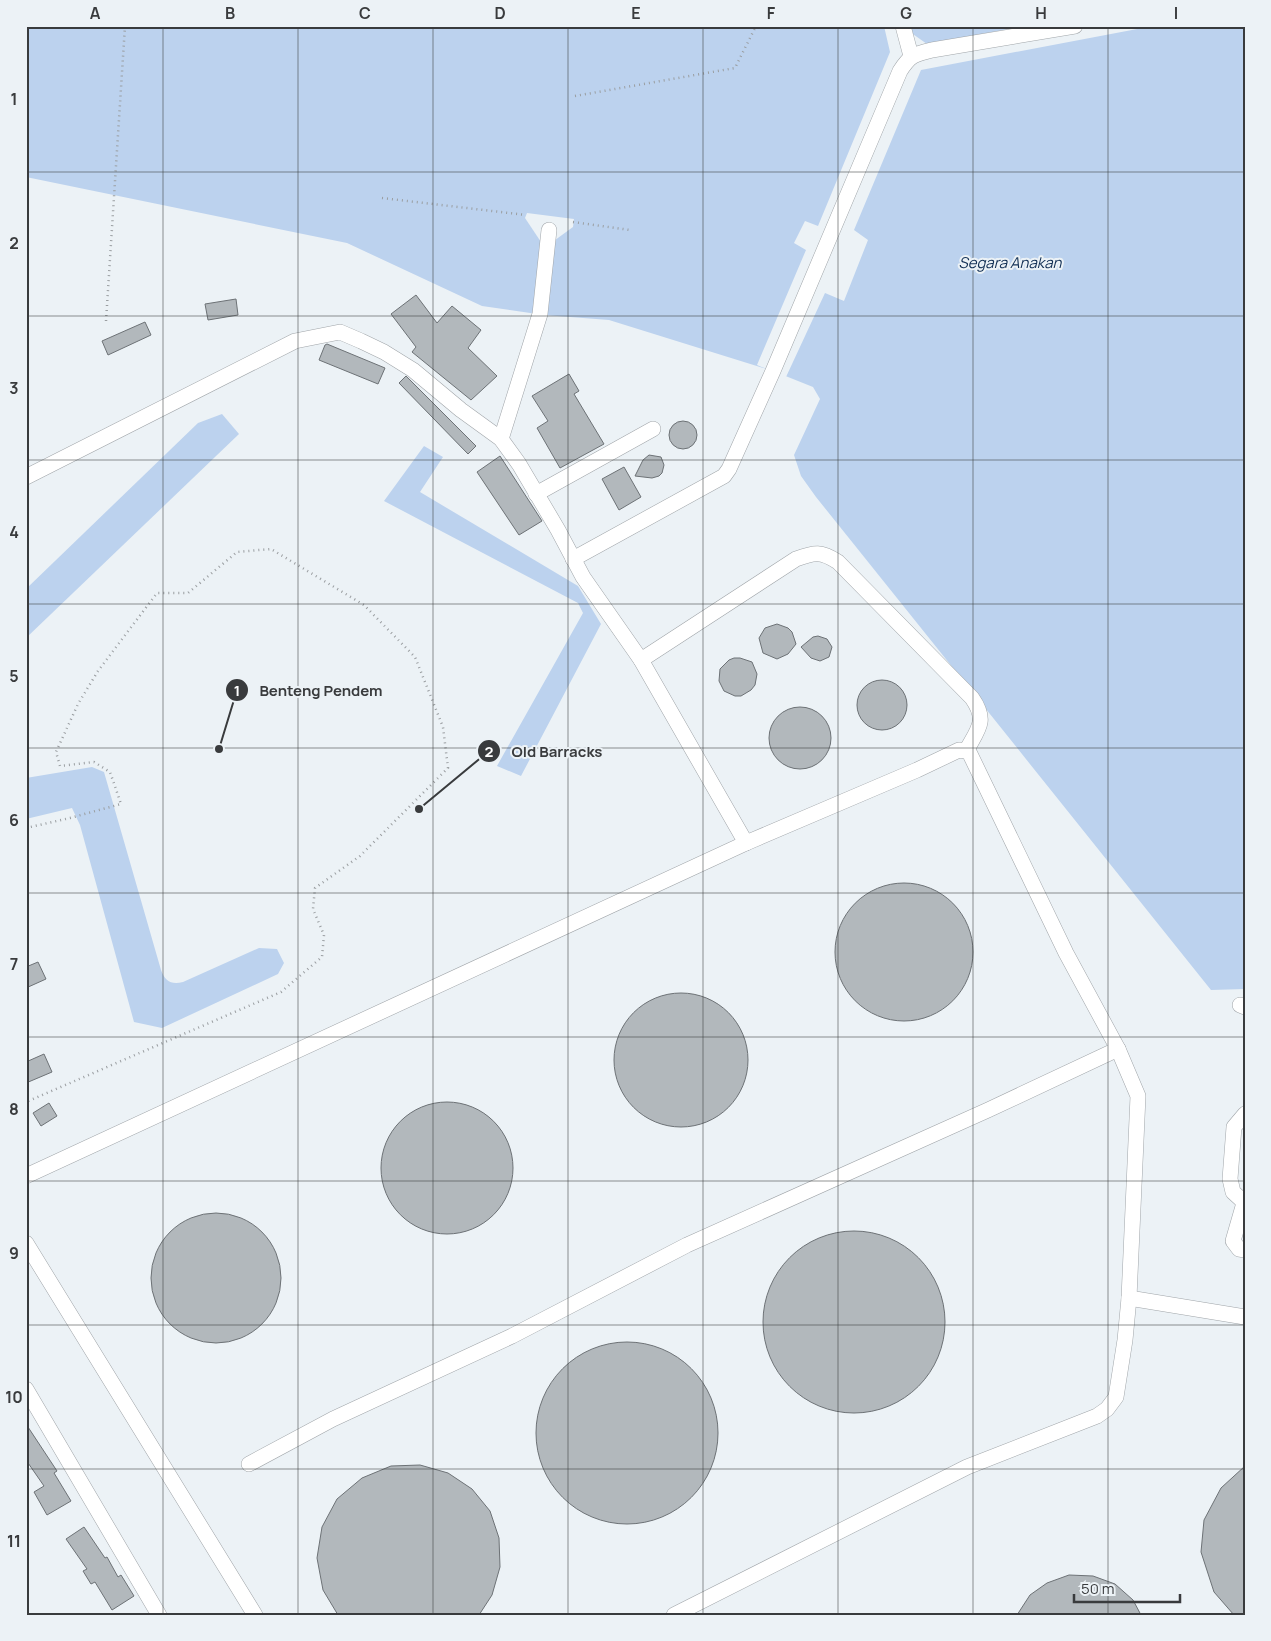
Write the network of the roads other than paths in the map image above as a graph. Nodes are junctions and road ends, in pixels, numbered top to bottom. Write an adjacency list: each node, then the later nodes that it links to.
1 (903, 26): 3 (street)
2 (1076, 26): 3 (street)
3 (912, 56): 9 (street)
4 (549, 230): 6 (street)
5 (653, 429): 8 (street)
6 (501, 439): 7 (street); 8 (street)
7 (26, 477)
8 (536, 494): 9 (street)
9 (573, 559): 10 (street)
10 (641, 660): 11 (street); 12 (street)
11 (966, 751): 12 (street); 13 (street)
12 (746, 843): 15 (street)
13 (1118, 1049): 19 (street); 22 (street)
14 (1245, 1114): 16 (street)
15 (26, 1176)
16 (1244, 1203): 18 (street)
17 (26, 1243): 24 (street)
18 (1245, 1250)
19 (1129, 1298): 20 (street); 25 (street)
20 (1245, 1317)
21 (26, 1389): 23 (street)
22 (249, 1464)
23 (159, 1615)
24 (255, 1615)
25 (674, 1615)

